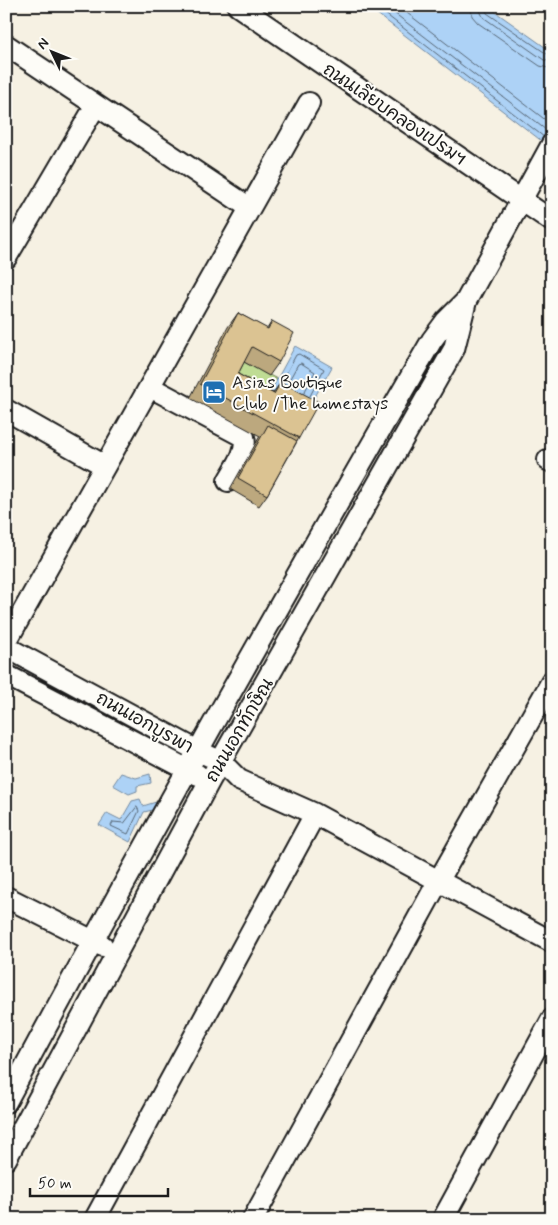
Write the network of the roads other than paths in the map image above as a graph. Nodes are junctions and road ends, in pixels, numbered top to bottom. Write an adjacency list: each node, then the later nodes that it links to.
1 (238, 6): 6 (street, ถนนเลียบคลองเปรมฯ)
2 (6, 45): 4 (street)
3 (309, 103): 7 (street)
4 (96, 105): 7 (street); 9 (street)
5 (552, 144): 6 (street, ถนนเอกทักษิณ)
6 (522, 200): 8 (street, ถนนเลียบคลองเปรมฯ); 10 (street, ถนนเอกทักษิณ)
7 (250, 208): 11 (street)
8 (552, 221)
9 (6, 258)
10 (466, 301): 19 (street, ถนนเอกทักษิณ); 20 (street, ถนนเอกทักษิณ)
11 (150, 387): 13 (street); 14 (street)
12 (6, 410): 13 (street)
13 (105, 466): 15 (street)
14 (228, 481)
15 (6, 642)
16 (6, 647): 19 (street, ถนนเอกบูรพา)
17 (6, 675): 21 (street, ถนนเอกบูรพา)
18 (552, 681): 25 (street)
19 (198, 751): 20 (street, ถนนเอกบูรพา); 21 (street, ถนนเอกทักษิณ)
20 (220, 761): 22 (street, ถนนเอกทักษิณ); 23 (street, ถนนเอกบูรพา)
21 (187, 770): 22 (street, ถนนเอกบูรพา); 27 (street, ถนนเอกทักษิณ)
22 (210, 780): 23 (street, ถนนเอกบูรพา); 29 (street, ถนนเอกทักษิณ)
23 (238, 780): 24 (street)
24 (315, 814): 25 (street); 33 (street)
25 (439, 880): 28 (street); 34 (street)
26 (6, 897): 27 (street)
27 (92, 941): 29 (street); 31 (street, ถนนเอกทักษิณ)
28 (552, 942)
29 (117, 953): 32 (street, ถนนเอกทักษิณ)
30 (552, 1019): 35 (street)
31 (6, 1102)
32 (6, 1159)
33 (96, 1219)
34 (254, 1219)
35 (443, 1219)

